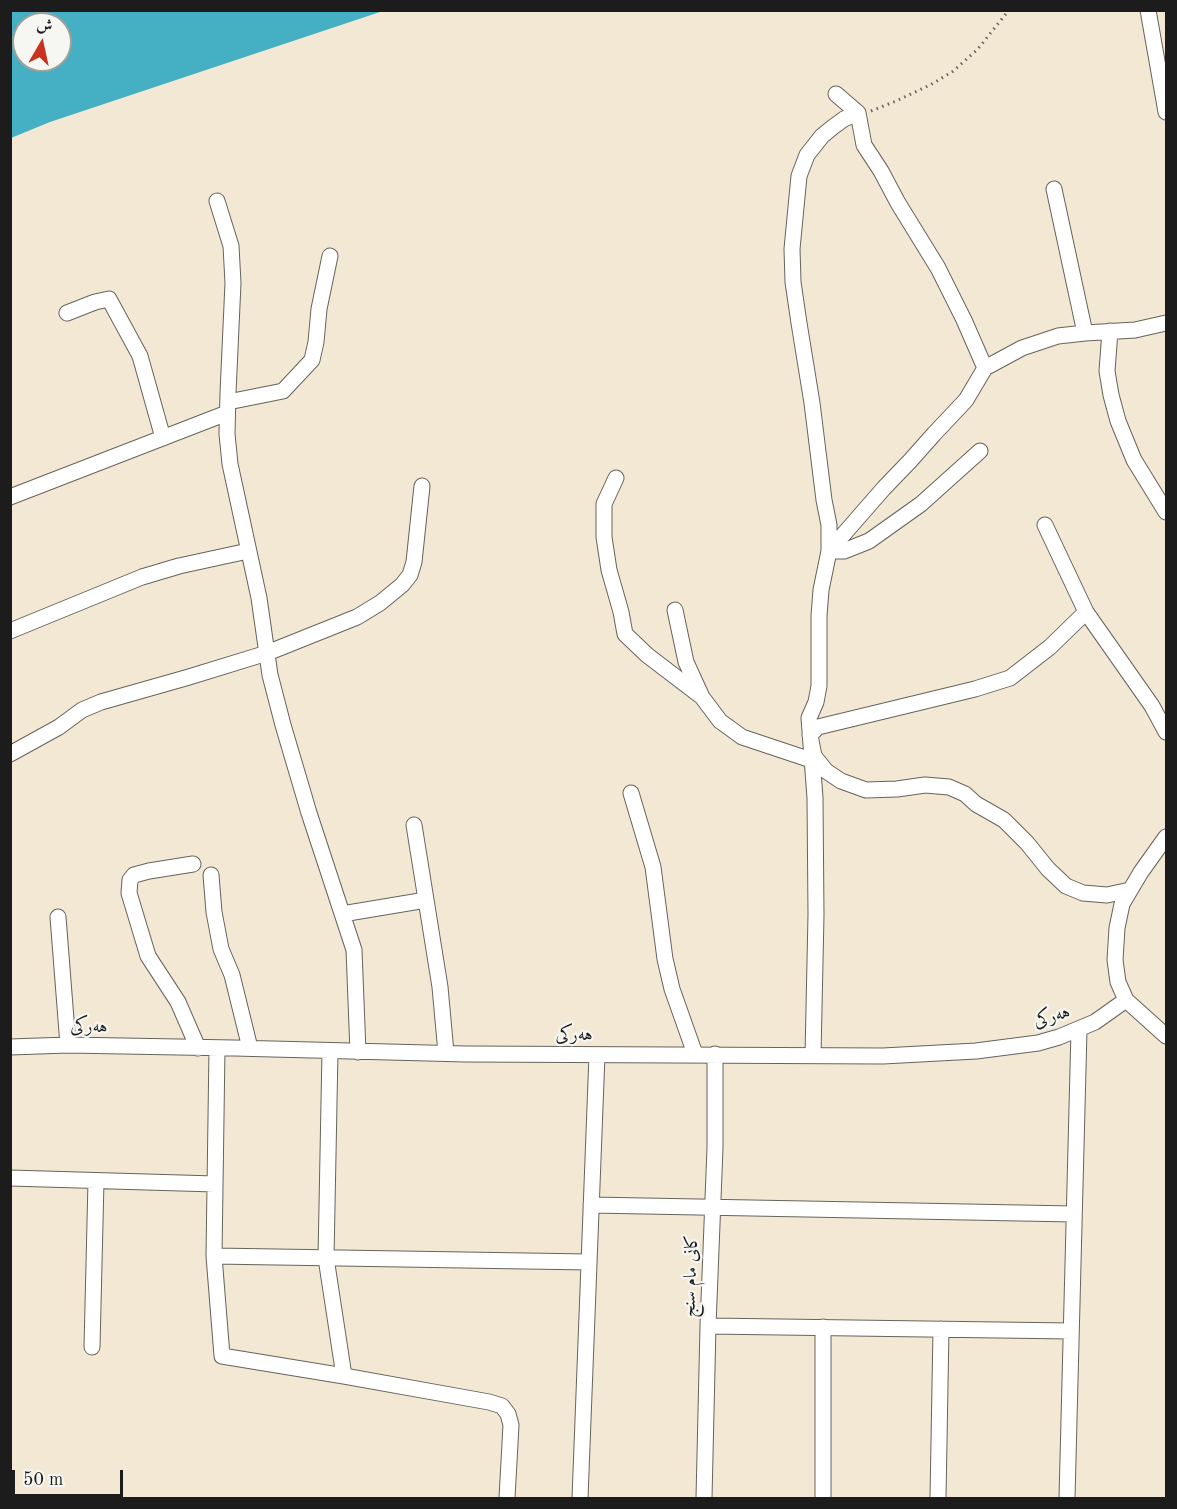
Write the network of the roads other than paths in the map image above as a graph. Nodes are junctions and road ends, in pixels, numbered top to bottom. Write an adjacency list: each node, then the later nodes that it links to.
1 (1148, 10): 3 (street)
2 (836, 94): 4 (street)
3 (1167, 112)
4 (858, 113): 12 (street); 22 (street)
5 (1054, 189): 11 (street)
6 (217, 201): 13 (street)
7 (330, 256): 13 (street)
8 (67, 313): 14 (street)
9 (1165, 328): 10 (street)
10 (1110, 331): 11 (street); 19 (street)
11 (1085, 333): 12 (street)
12 (985, 368): 22 (street)
13 (227, 407): 14 (street); 21 (street)
14 (163, 438): 18 (street)
15 (980, 451): 22 (street)
16 (616, 478): 27 (street)
17 (422, 486): 26 (street)
18 (10, 497)
19 (1167, 512)
20 (1045, 525): 24 (street)
21 (248, 551): 25 (street); 26 (street)
22 (829, 551): 29 (street)
23 (675, 609): 27 (street)
24 (1086, 612): 28 (street); 29 (street)
25 (11, 631)
26 (267, 653): 30 (street); 39 (street)
27 (702, 697): 31 (street)
28 (1167, 732)
29 (810, 735): 31 (street); 37 (street)
30 (10, 754)
31 (811, 760): 55 (street)
32 (631, 793): 53 (street)
33 (414, 825): 38 (street)
34 (1167, 837): 37 (street)
35 (193, 864): 46 (street)
36 (212, 875): 48 (street)
37 (1130, 890): 41 (street)
38 (426, 900): 39 (street); 51 (street)
39 (342, 914): 50 (street)
40 (58, 916): 44 (street)
41 (1126, 1000): 42 (street, هەرکی); 43 (street)
42 (1079, 1030): 55 (street, هەرکی); 61 (street)
43 (1167, 1036)
44 (68, 1046): 45 (street, هەرکی); 46 (street, هەرکی)
45 (10, 1047)
46 (198, 1048): 47 (street, هەرکی)
47 (217, 1048): 48 (street, هەرکی); 58 (street)
48 (250, 1048): 49 (street, هەرکی)
49 (330, 1051): 50 (street, هەرکی); 63 (street)
50 (358, 1052): 51 (street, هەرکی)
51 (446, 1053): 52 (street, هەرکی)
52 (597, 1054): 53 (street, هەرکی); 59 (street)
53 (695, 1054): 54 (street, هەرکی)
54 (715, 1054): 55 (street, هەرکی); 60 (street, کانی مام سنج)
55 (813, 1055)
56 (10, 1178): 57 (street)
57 (96, 1181): 58 (street); 69 (street)
58 (215, 1185): 62 (street)
59 (591, 1205): 60 (street); 64 (street)
60 (713, 1208): 61 (street); 65 (street, کانی مام سنج)
61 (1074, 1214): 68 (street)
62 (214, 1256): 63 (street); 70 (street)
63 (327, 1258): 64 (street); 70 (street)
64 (589, 1263): 72 (street)
65 (708, 1326): 66 (street); 73 (street, کانی مام سنج)
66 (823, 1327): 67 (street); 74 (street)
67 (942, 1329): 68 (street); 75 (street)
68 (1071, 1331): 76 (street)
69 (92, 1347)
70 (344, 1376): 71 (street)
71 (507, 1498)
72 (580, 1498)
73 (704, 1498)
74 (823, 1498)
75 (938, 1498)
76 (1067, 1498)

